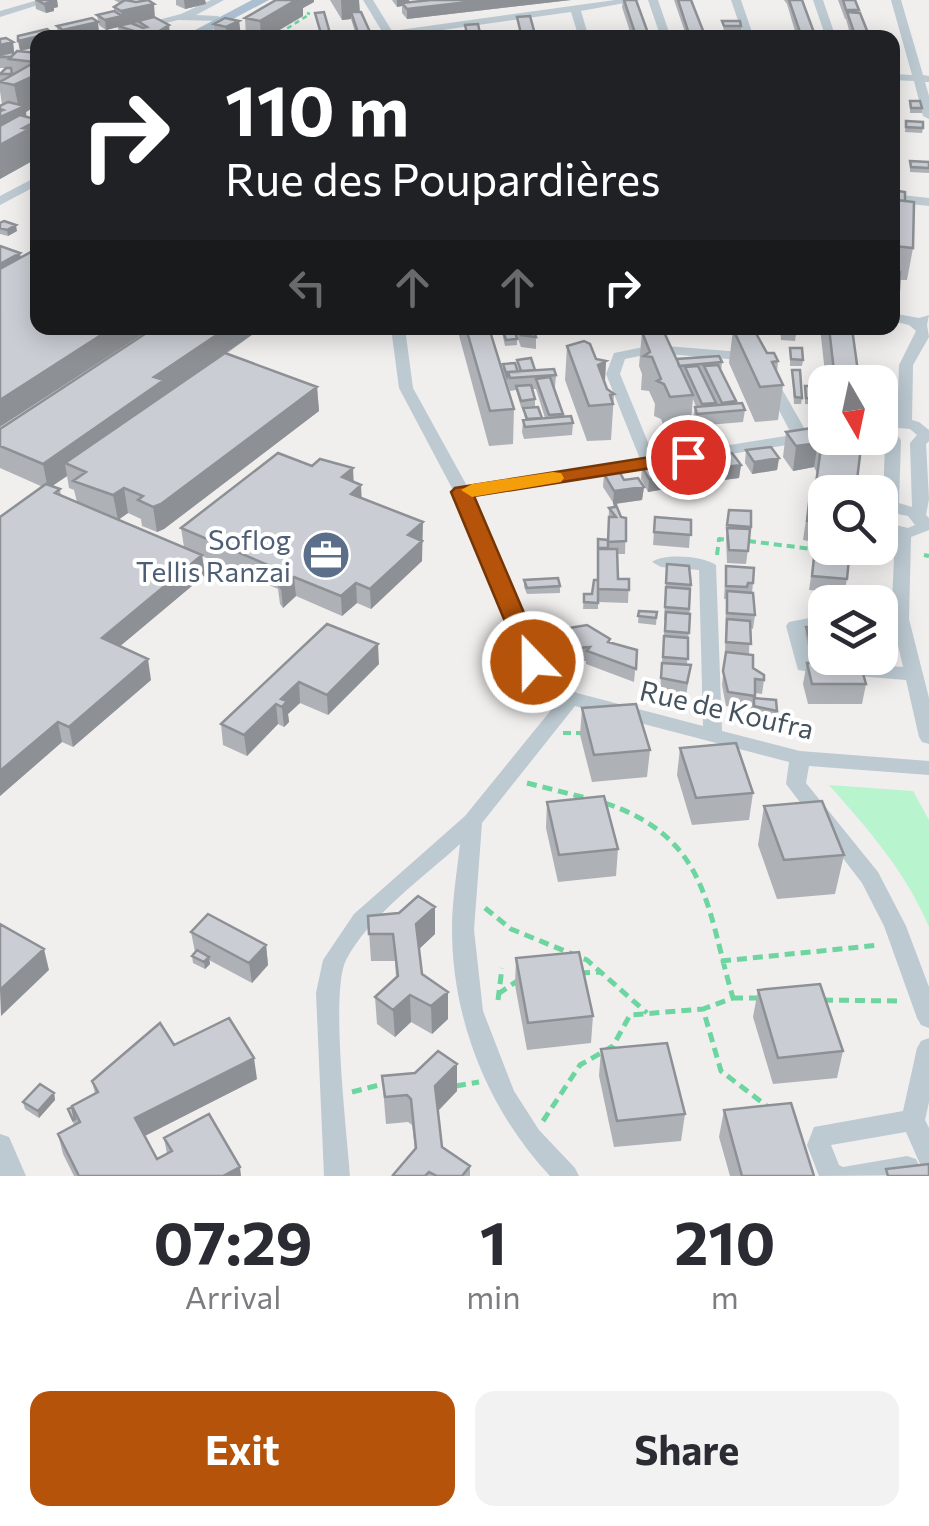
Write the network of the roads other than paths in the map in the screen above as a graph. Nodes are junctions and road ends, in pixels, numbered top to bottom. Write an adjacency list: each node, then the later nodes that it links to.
1 (49, 0): 10 (street)
2 (368, 0): 15 (street)
3 (636, 0): 9 (street)
4 (653, 0): 19 (street)
5 (736, 0): 20 (street)
6 (818, 0): 21 (street)
7 (896, 0): 24 (street)
8 (237, 4): 11 (street); 11 (street); 14 (main road)
9 (575, 9): 12 (street); 18 (street)
10 (0, 14)
11 (185, 16): 13 (street)
12 (490, 21): 16 (street); 17 (street)
13 (127, 30)
14 (198, 30)
15 (387, 30)
16 (440, 30)
17 (495, 30)
18 (582, 30)
19 (663, 30)
20 (746, 30)
21 (828, 30)
22 (30, 54): 23 (street)
23 (0, 61)
24 (924, 79): 25 (street)
25 (929, 116)
26 (30, 184): 28 (street)
27 (900, 199): 29 (street)
28 (0, 201)
29 (929, 202)
30 (900, 320): 31 (street)
31 (924, 327): 33 (street)
32 (399, 335): 40 (street, Rue de Koufra)
33 (904, 423): 34 (street); 38 (street)
34 (898, 424)
35 (898, 435): 38 (street)
36 (808, 437): 37 (street)
37 (802, 438): 39 (street); 39 (street)
38 (924, 438): 42 (street)
39 (649, 463): 40 (street)
40 (462, 492): 51 (street, Rue de Koufra)
41 (898, 511): 42 (street)
42 (924, 519): 44 (street)
43 (898, 530): 44 (street)
44 (903, 533): 46 (street)
45 (661, 562): 52 (street)
46 (900, 607): 50 (street)
47 (808, 626): 48 (street)
48 (808, 666)
49 (898, 672): 50 (street)
50 (912, 674): 53 (street)
51 (571, 698): 52 (street, Rue de Koufra); 56 (street)
52 (713, 737): 54 (street, Rue de Koufra)
53 (929, 737)
54 (800, 758): 55 (street, Rue de Koufra); 57 (street)
55 (929, 768)
56 (472, 822): 64 (street); 65 (street)
57 (929, 1018)
58 (929, 1048): 59 (street)
59 (914, 1120): 61 (street); 66 (street)
60 (0, 1145): 63 (street)
61 (929, 1156)
62 (929, 1164): 67 (street)
63 (13, 1176)
64 (337, 1176)
65 (566, 1176)
66 (837, 1176)
67 (848, 1176)

